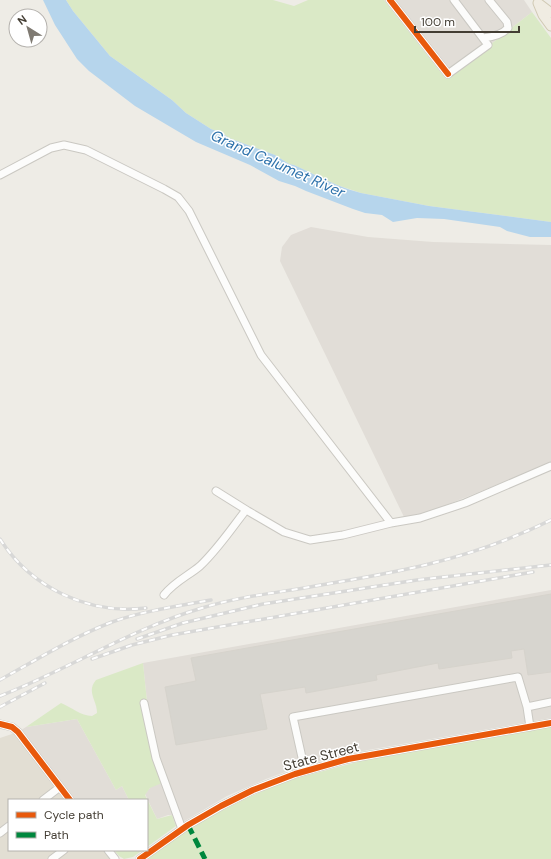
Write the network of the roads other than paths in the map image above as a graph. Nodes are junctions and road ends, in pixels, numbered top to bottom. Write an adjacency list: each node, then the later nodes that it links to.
1 (390, 0): 7 (street)
2 (454, 0): 7 (street)
3 (489, 0): 7 (street)
4 (537, 1): 5 (main road); 6 (main road)
5 (551, 13)
6 (551, 26)
7 (483, 38)
8 (0, 175): 12 (street)
9 (551, 466): 12 (street)
10 (216, 491): 11 (street)
11 (246, 510): 12 (street); 13 (street)
12 (391, 523)
13 (164, 595)
14 (551, 702): 16 (street)
15 (144, 703): 25 (street)
16 (527, 707): 19 (street); 20 (street)
17 (551, 723): 19 (street, State Street)
18 (0, 724): 21 (street)
19 (530, 727): 20 (street, State Street)
20 (305, 771): 25 (street, State Street)
21 (60, 787): 22 (street); 23 (street)
22 (44, 799)
23 (69, 799)
24 (8, 827): 26 (street)
25 (182, 829): 31 (street, State Street)
26 (0, 833)
27 (63, 851): 29 (street)
28 (109, 851): 30 (street)
29 (52, 859)
30 (115, 859)
31 (140, 859)

